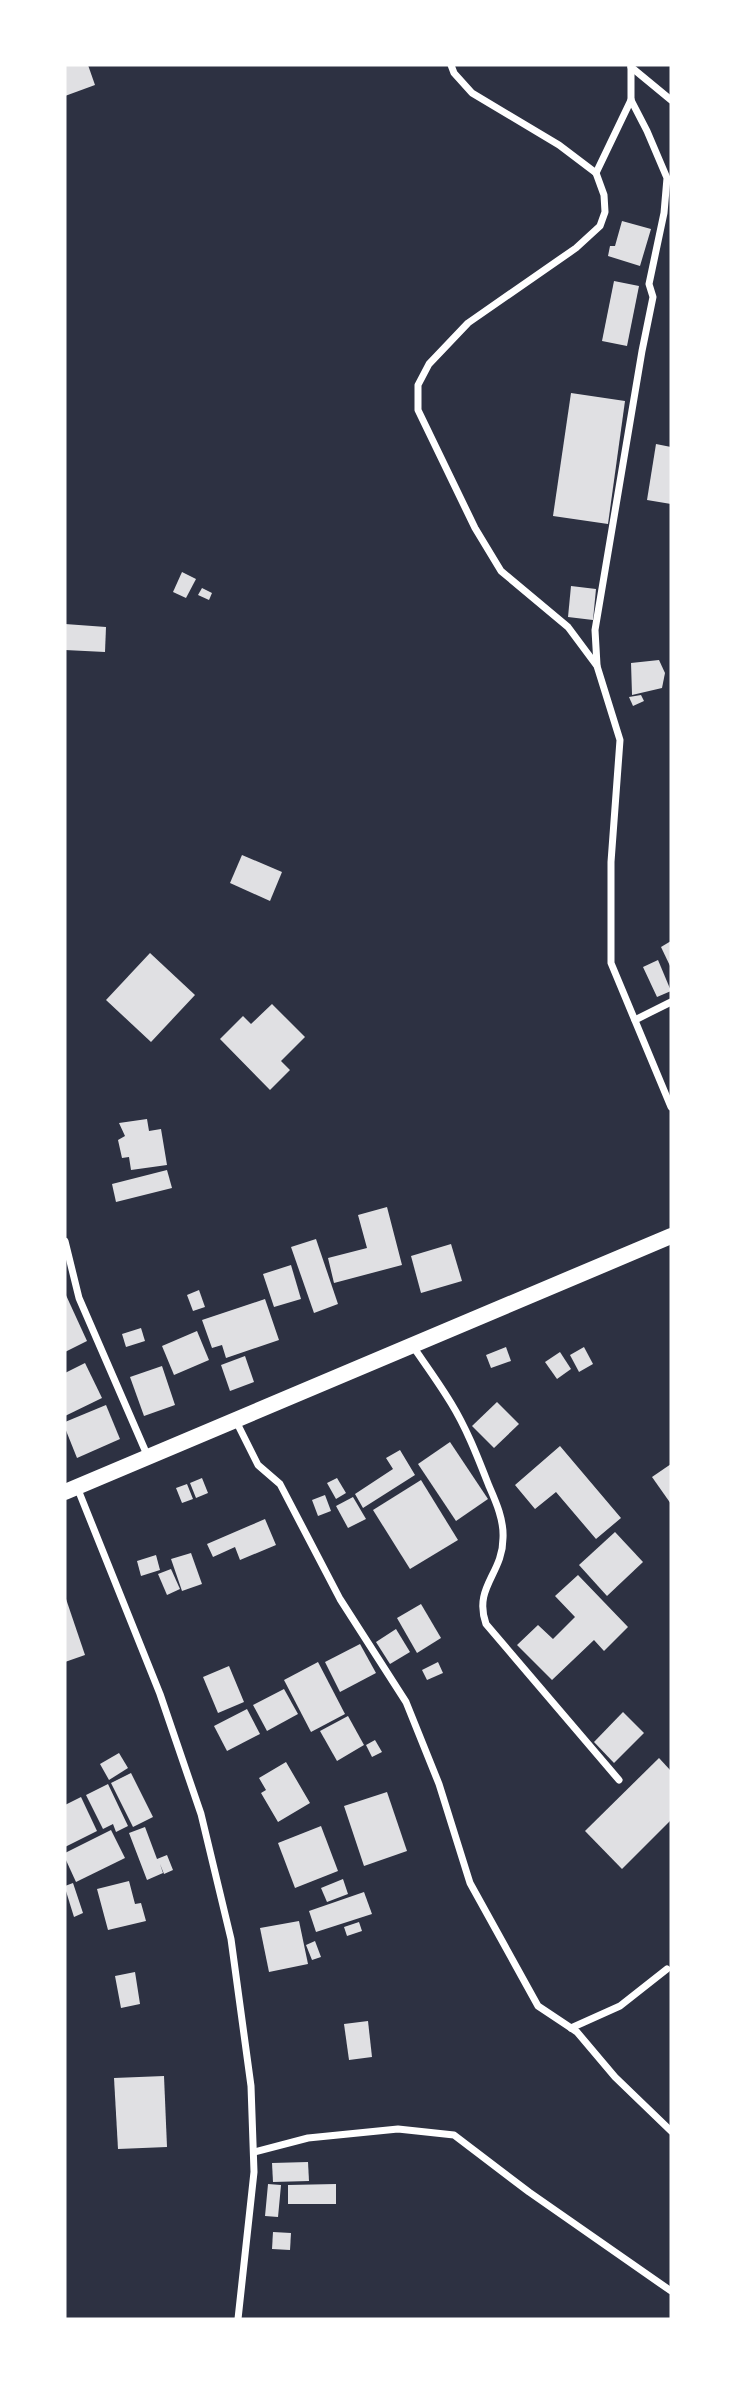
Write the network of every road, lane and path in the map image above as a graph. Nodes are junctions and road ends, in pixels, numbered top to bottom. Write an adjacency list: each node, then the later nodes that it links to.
1 (452, 65): 5 (street)
2 (631, 66): 3 (street); 4 (street)
3 (631, 100): 5 (street); 6 (street)
4 (671, 100)
5 (596, 173): 6 (street)
6 (597, 666): 8 (street)
7 (671, 1002): 8 (street)
8 (635, 1020): 9 (street)
9 (671, 1107)
10 (671, 1236): 12 (highway)
11 (65, 1241): 14 (street)
12 (411, 1344): 13 (highway); 16 (street)
13 (235, 1419): 14 (highway); 18 (street)
14 (149, 1458): 15 (highway)
15 (71, 1489): 20 (street)
16 (619, 1780)
17 (667, 1969): 18 (street)
18 (571, 2028): 19 (street)
19 (671, 2131)
20 (254, 2152): 21 (street); 22 (street)
21 (671, 2291)
22 (238, 2319)

